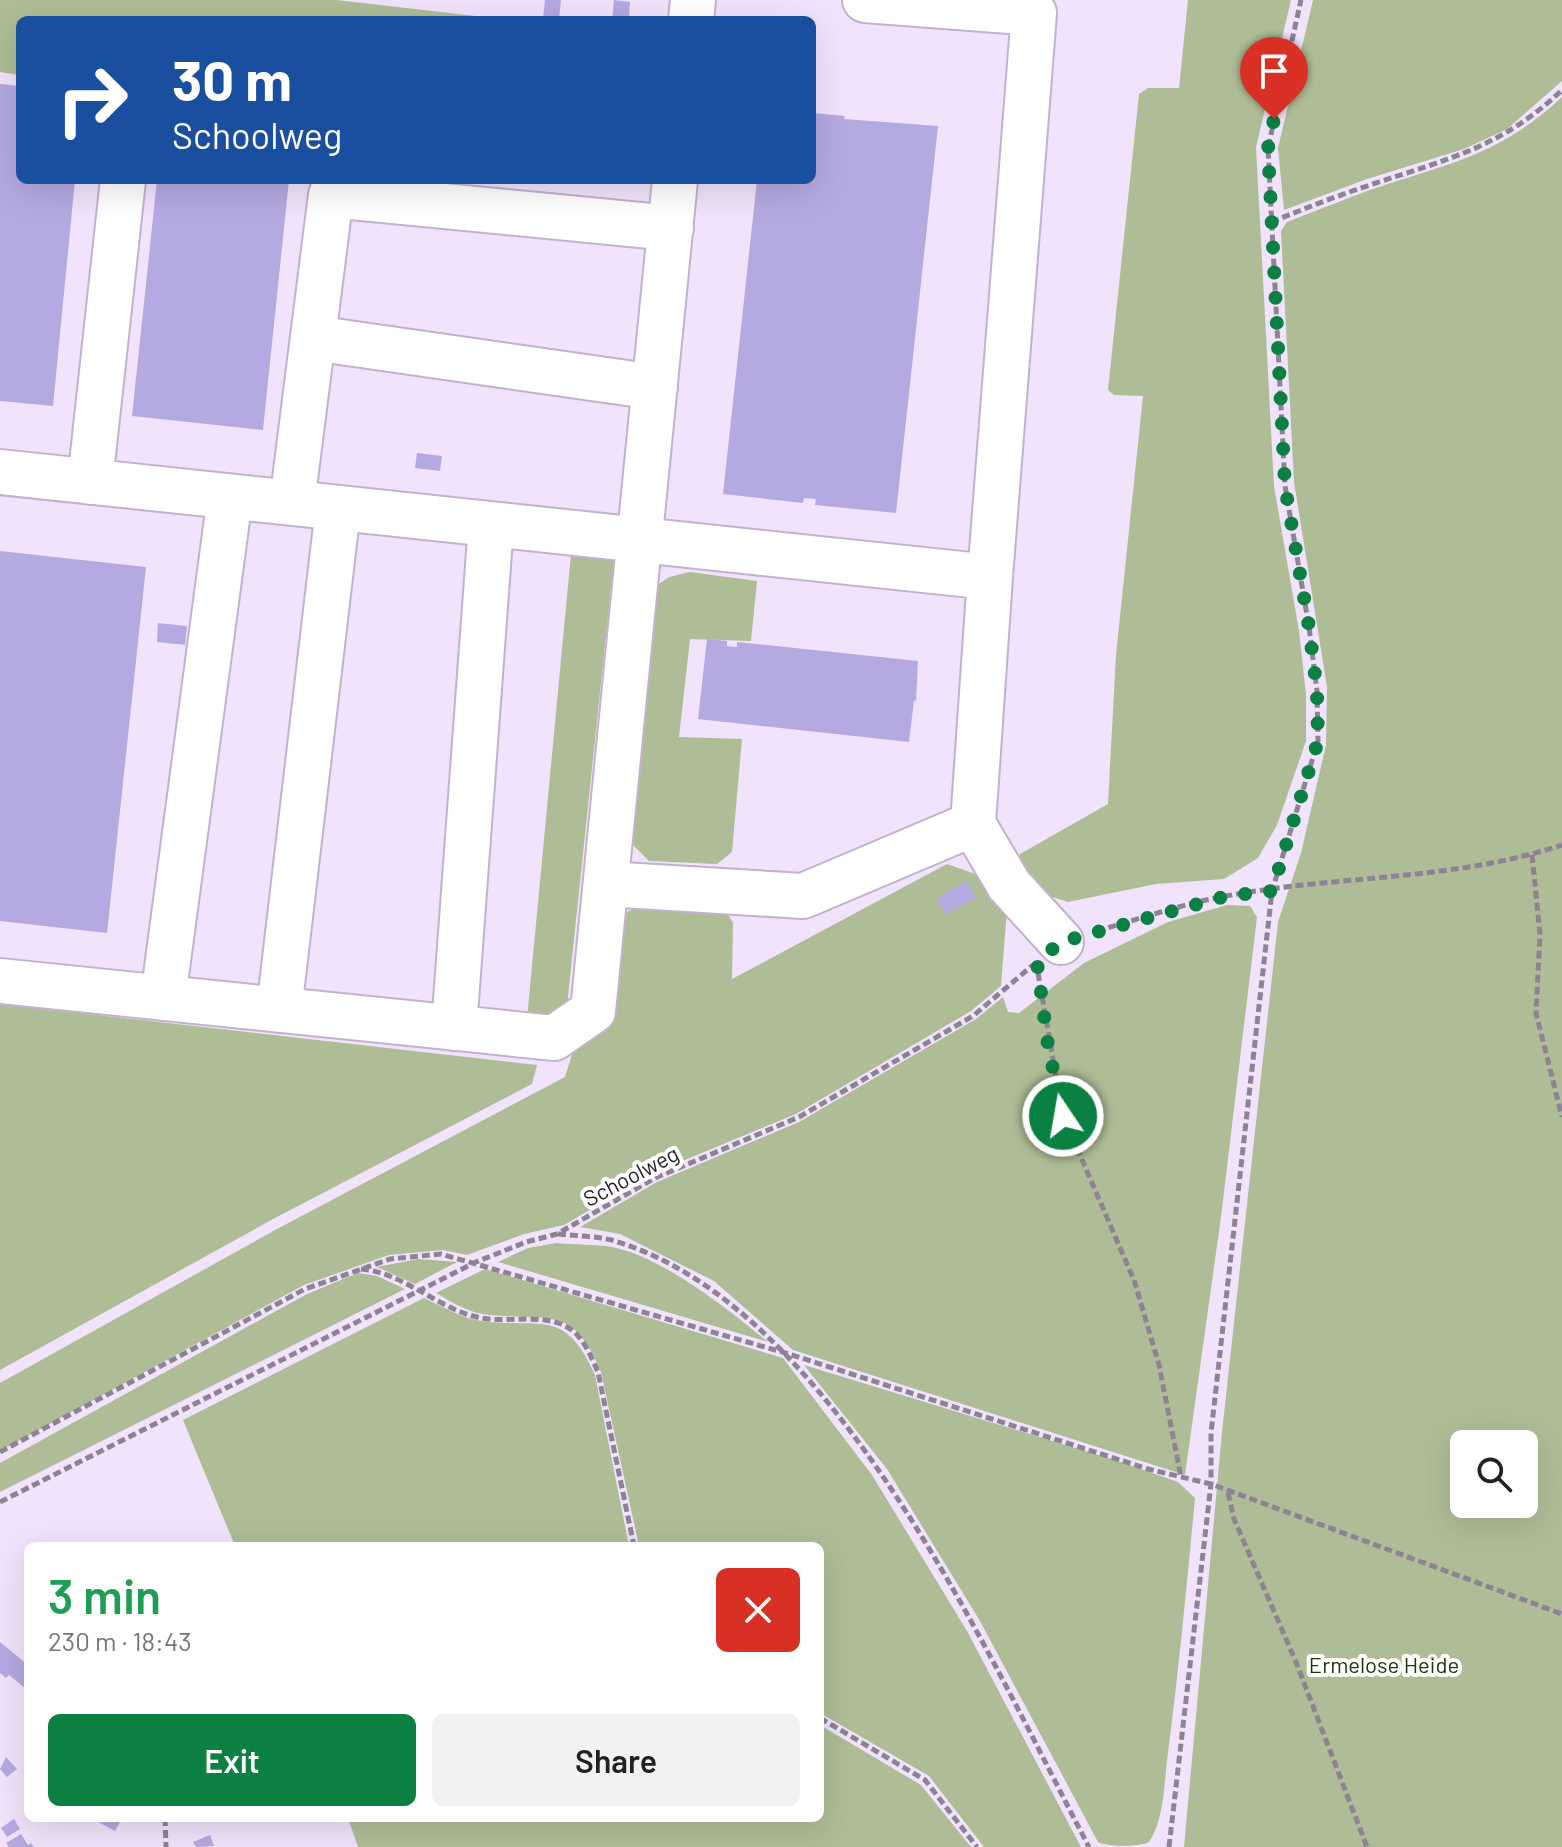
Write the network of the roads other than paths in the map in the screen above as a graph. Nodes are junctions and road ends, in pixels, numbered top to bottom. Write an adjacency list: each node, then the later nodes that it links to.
1 (865, 0): 2 (lane)
2 (1035, 7): 15 (lane)
3 (123, 184): 9 (lane)
4 (675, 184): 5 (lane)
5 (671, 228): 6 (lane); 7 (lane)
6 (313, 338): 7 (lane); 11 (lane)
7 (655, 387): 14 (lane)
8 (0, 472): 9 (lane)
9 (90, 482): 10 (lane)
10 (230, 497): 11 (lane); 20 (lane)
11 (292, 503): 12 (lane)
12 (338, 509): 13 (lane); 21 (lane)
13 (491, 525): 14 (lane); 22 (lane)
14 (641, 542): 15 (lane); 17 (lane)
15 (990, 577): 16 (lane)
16 (973, 824): 17 (lane); 18 (lane)
17 (606, 884): 22 (lane)
18 (1049, 952)
19 (0, 981): 20 (lane)
20 (163, 998): 21 (lane)
21 (279, 1010): 22 (lane)
22 (454, 1028)

